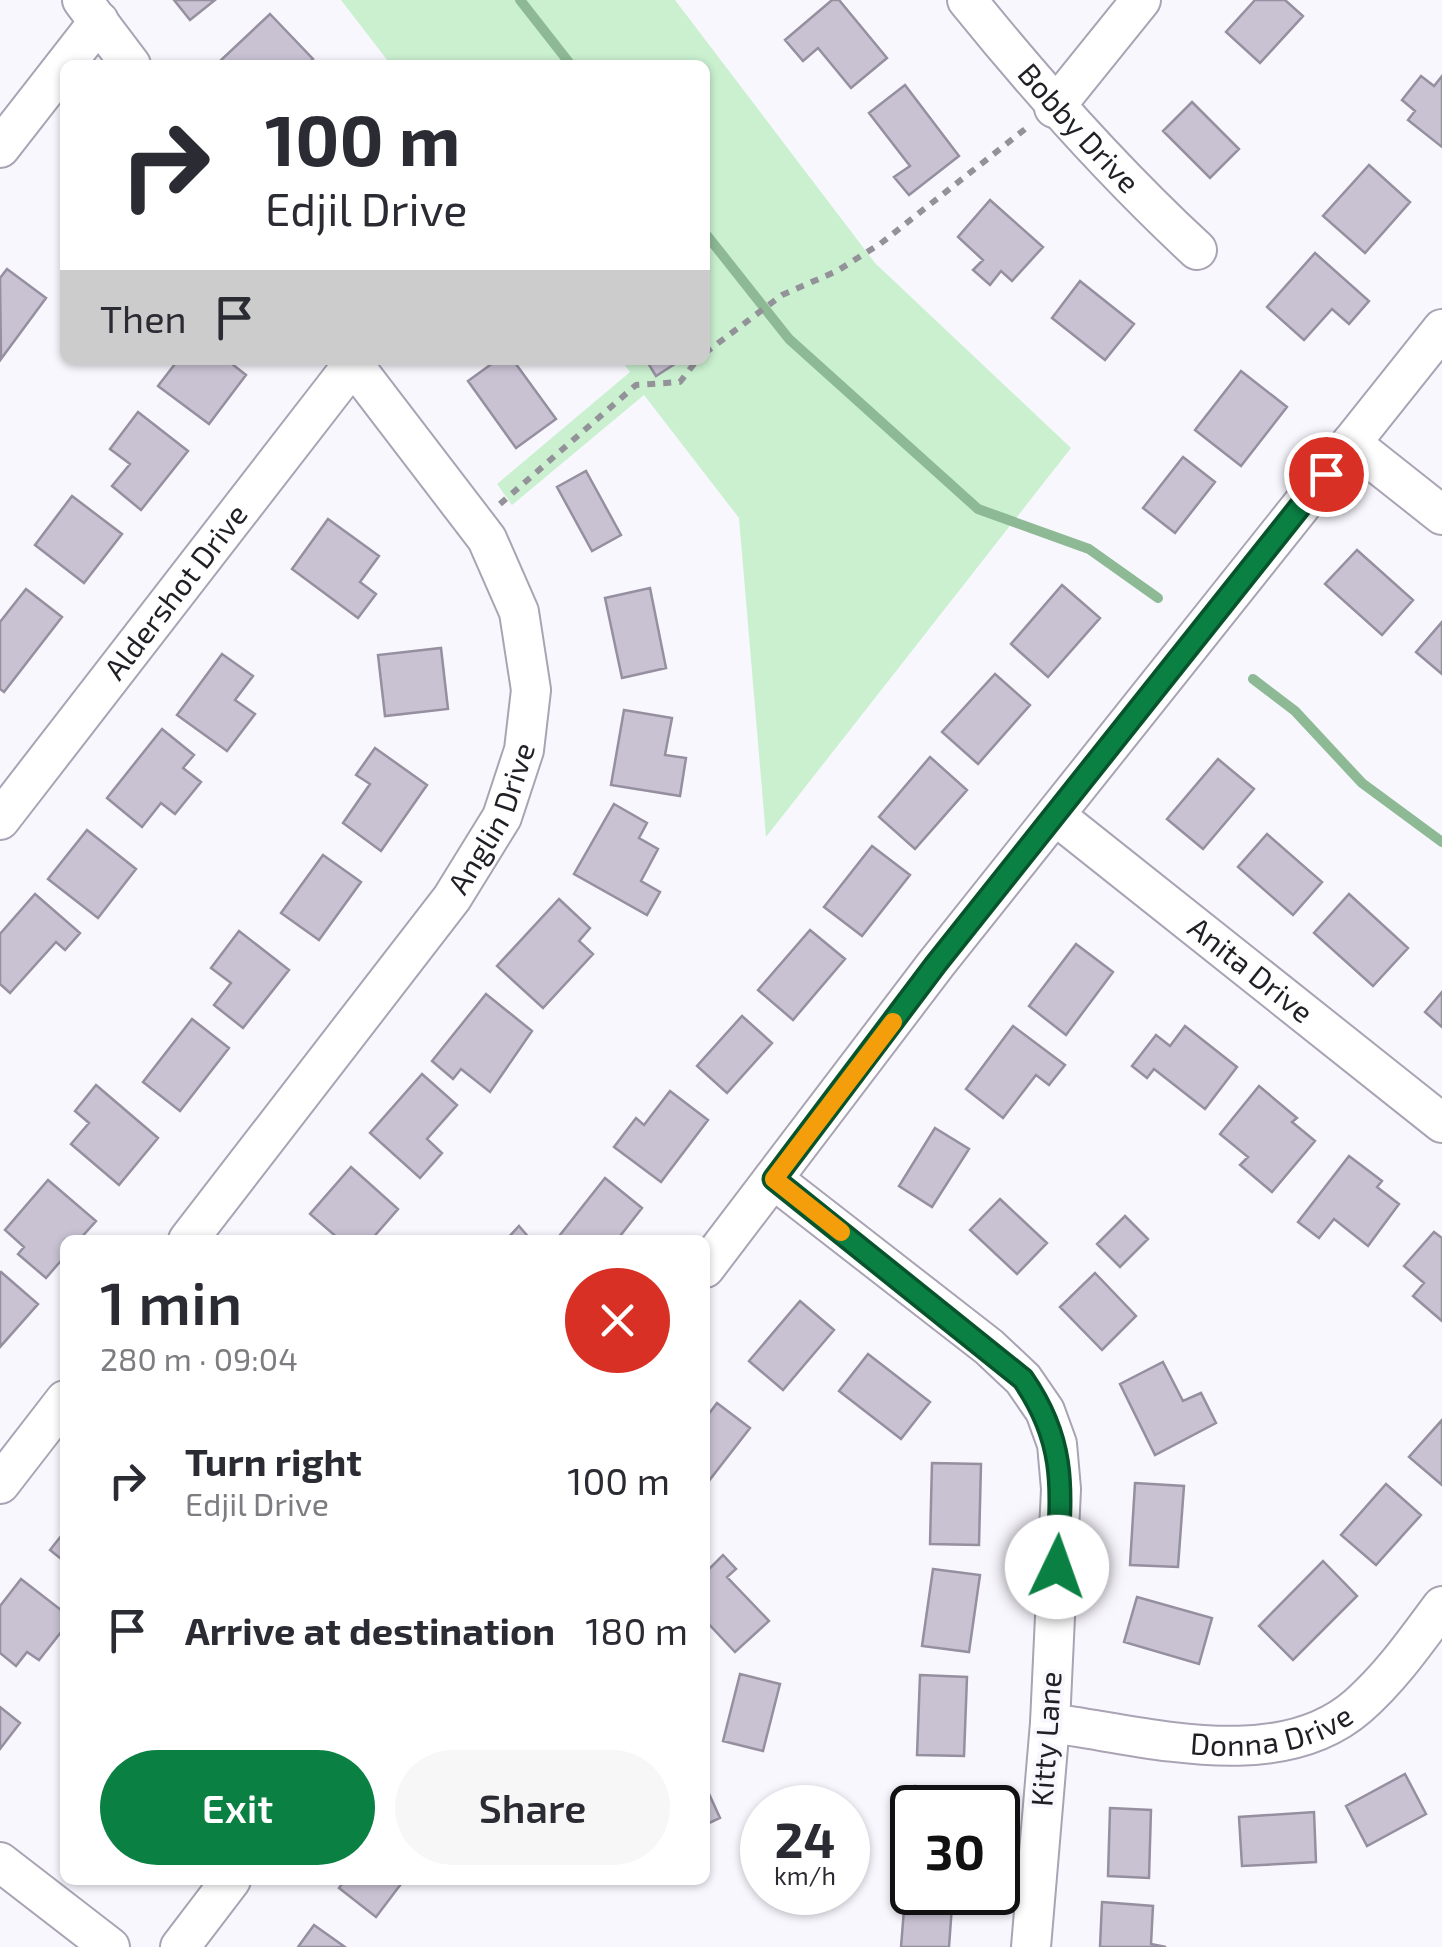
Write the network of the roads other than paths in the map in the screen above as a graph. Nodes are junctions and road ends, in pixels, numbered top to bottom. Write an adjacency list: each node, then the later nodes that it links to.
1 (967, 0): 5 (street, Bobby Drive)
2 (1141, 0): 5 (street)
3 (90, 10): 4 (street); 6 (street)
4 (127, 60)
5 (1054, 108): 7 (street, Bobby Drive)
6 (0, 148)
7 (1198, 250)
8 (1442, 329): 11 (street)
9 (349, 365): 14 (street, Aldershot Drive)
10 (353, 365): 17 (street, Anglin Drive)
11 (1351, 444): 12 (street); 13 (street)
12 (1442, 515)
13 (1056, 816): 15 (street, Anita Drive); 16 (street)
14 (0, 820)
15 (1442, 1123)
16 (774, 1179): 18 (street); 22 (street, Kitty Lane)
17 (192, 1235)
18 (710, 1262)
19 (60, 1406): 20 (street)
20 (0, 1484)
21 (1442, 1606): 22 (street, Donna Drive)
22 (1050, 1722): 27 (street, Kitty Lane)
23 (0, 1862): 25 (street)
24 (228, 1885): 26 (street)
25 (110, 1947)
26 (180, 1947)
27 (1031, 1947)

